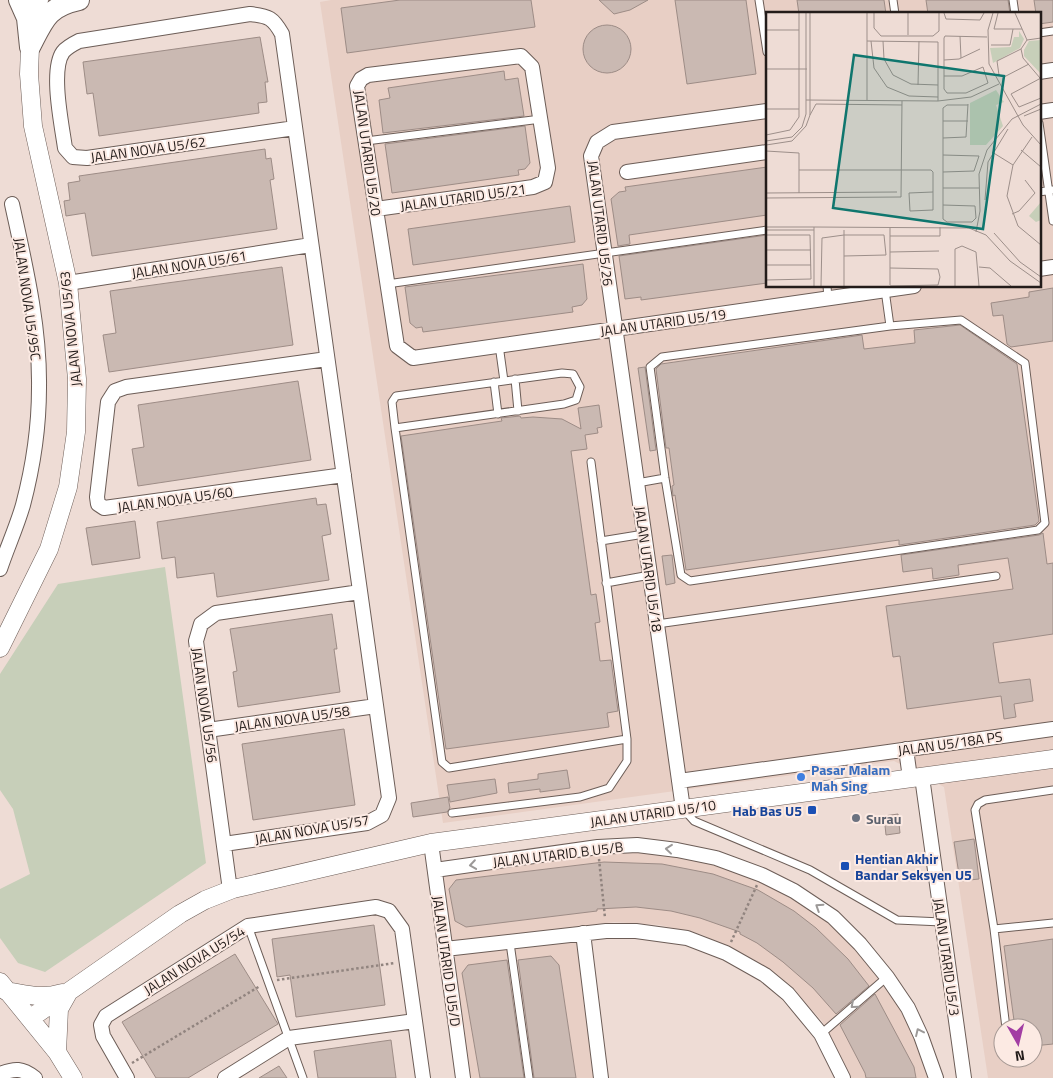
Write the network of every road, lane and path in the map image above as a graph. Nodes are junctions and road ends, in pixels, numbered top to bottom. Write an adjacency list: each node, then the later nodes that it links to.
1 (18, 0): 8 (main road)
2 (39, 0): 8 (street, JALAN NOVA U5/63)
3 (79, 0): 8 (main road)
4 (759, 0): 7 (lane)
5 (1053, 31): 6 (lane)
6 (1040, 33)
7 (766, 46)
8 (30, 47): 29 (street, JALAN NOVA U5/63)
9 (1053, 70): 10 (street)
10 (1040, 72)
11 (1053, 110): 13 (street)
12 (766, 111): 26 (street, JALAN UTARID U5/26)
13 (1040, 112)
14 (540, 119): 17 (lane); 17 (street, JALAN UTARID U5/20); 22 (street, JALAN UTARID U5/21)
15 (295, 128): 15 (street, JALAN NOVA U5/62); 25 (street)
16 (1040, 129): 20 (lane)
17 (366, 141): 22 (street, JALAN UTARID U5/20)
18 (766, 152): 19 (street)
19 (628, 172)
20 (1051, 190): 23 (lane)
21 (12, 204): 50 (street, JALAN NOVA U5/95C)
22 (376, 209): 30 (street, JALAN UTARID U5/20)
23 (1053, 221)
24 (766, 230): 26 (lane)
25 (311, 244): 29 (street, JALAN NOVA U5/61); 38 (street)
26 (605, 254): 30 (lane); 35 (street, JALAN UTARID U5/26)
27 (1053, 267): 28 (street)
28 (1040, 269)
29 (68, 283): 58 (street, JALAN NOVA U5/63)
30 (387, 284): 37 (street, JALAN UTARID U5/20)
31 (900, 288): 32 (street, JALAN UTARID U5/19)
32 (885, 290): 33 (street, JALAN UTARID U5/19); 34 (lane)
33 (827, 292): 35 (street, JALAN UTARID U5/19)
34 (890, 326): 47 (lane); 47 (lane)
35 (615, 329): 36 (street, JALAN UTARID U5/19); 48 (street, JALAN UTARID U5/18)
36 (500, 345): 37 (street, JALAN UTARID U5/19); 40 (lane)
37 (412, 358)
38 (328, 359): 46 (street); 46 (street, JALAN NOVA U5/60)
39 (515, 379): 40 (lane); 42 (lane); 42 (lane)
40 (504, 381): 41 (lane)
41 (494, 382): 43 (lane); 44 (lane)
42 (518, 411): 43 (lane)
43 (498, 414): 44 (lane)
44 (395, 428): 62 (lane)
45 (591, 462): 51 (lane)
46 (344, 475): 56 (street)
47 (665, 478): 48 (lane)
48 (637, 483): 49 (street, JALAN UTARID U5/18)
49 (644, 534): 51 (lane); 53 (street, JALAN UTARID U5/18)
50 (5, 538): 52 (street, JALAN NOVA U5/95C)
51 (601, 541): 55 (lane)
52 (0, 569)
53 (650, 575): 55 (lane); 57 (street, JALAN UTARID U5/18)
54 (996, 576): 57 (lane)
55 (606, 583): 62 (lane)
56 (360, 592): 59 (street); 61 (street, JALAN NOVA U5/56)
57 (657, 624): 66 (street, JALAN UTARID U5/18)
58 (0, 648)
59 (376, 706): 61 (street, JALAN NOVA U5/58); 70 (street, JALAN NOVA U5/57)
60 (1053, 729): 63 (street, JALAN U5/18A PS)
61 (208, 730): 70 (street, JALAN NOVA U5/56)
62 (627, 739): 69 (lane)
63 (906, 749): 65 (street, JALAN UTARID U5/3); 66 (street, JALAN U5/18A PS)
64 (1053, 759): 65 (street, JALAN UTARID U5/10)
65 (916, 777): 68 (street, JALAN UTARID U5/10); 76 (street, JALAN UTARID U5/3)
66 (679, 781): 68 (street, JALAN UTARID U5/18)
67 (1053, 790): 79 (lane)
68 (683, 809): 71 (street, JALAN UTARID U5/10); 76 (lane)
69 (452, 813)
70 (224, 844): 75 (street, JALAN NOVA U5/56)
71 (431, 844): 73 (street, JALAN UTARID D U5/D); 75 (street, JALAN UTARID U5/10)
72 (598, 847): 73 (street, JALAN UTARID B U5/B, one-way to 73); 74 (street, JALAN UTARID B U5/B, one-way to 72); 80 (path)
73 (435, 870): 83 (street, JALAN UTARID D U5/D)
74 (762, 875): 84 (path); 86 (street, JALAN UTARID B U5/B, one-way to 74)
75 (230, 890): 89 (street, JALAN UTARID U5/10)
76 (942, 922): 108 (street, JALAN UTARID U5/3)
77 (1053, 923): 79 (lane)
78 (248, 926): 85 (street, JALAN NOVA U5/54); 87 (lane); 97 (street, JALAN NOVA U5/54)
79 (994, 929): 91 (lane)
80 (606, 931): 81 (street); 84 (street)
81 (583, 933): 82 (street); 105 (street)
82 (510, 943): 83 (street); 104 (lane)
83 (446, 949): 103 (street, JALAN UTARID D U5/D)
84 (726, 952): 93 (street)
85 (407, 961): 87 (path); 92 (street)
86 (887, 977): 93 (lane, one-way to 93); 107 (street, JALAN UTARID B U5/B, one-way to 86)
87 (268, 981): 94 (lane); 97 (path)
88 (3, 986): 89 (street); 90 (street)
89 (70, 990): 90 (street, JALAN UTARID U5/10); 95 (street)
90 (30, 1018): 95 (street)
91 (1005, 1018)
92 (415, 1021): 94 (street); 102 (street)
93 (821, 1034): 106 (street)
94 (289, 1038): 100 (street); 101 (lane)
95 (57, 1052): 99 (street)
96 (0, 1074): 98 (street)
97 (124, 1074)
98 (34, 1078)
99 (73, 1078)
100 (225, 1078)
101 (303, 1078)
102 (423, 1078)
103 (463, 1078)
104 (528, 1078)
105 (601, 1078)
106 (843, 1078)
107 (936, 1078)
108 (964, 1078)

